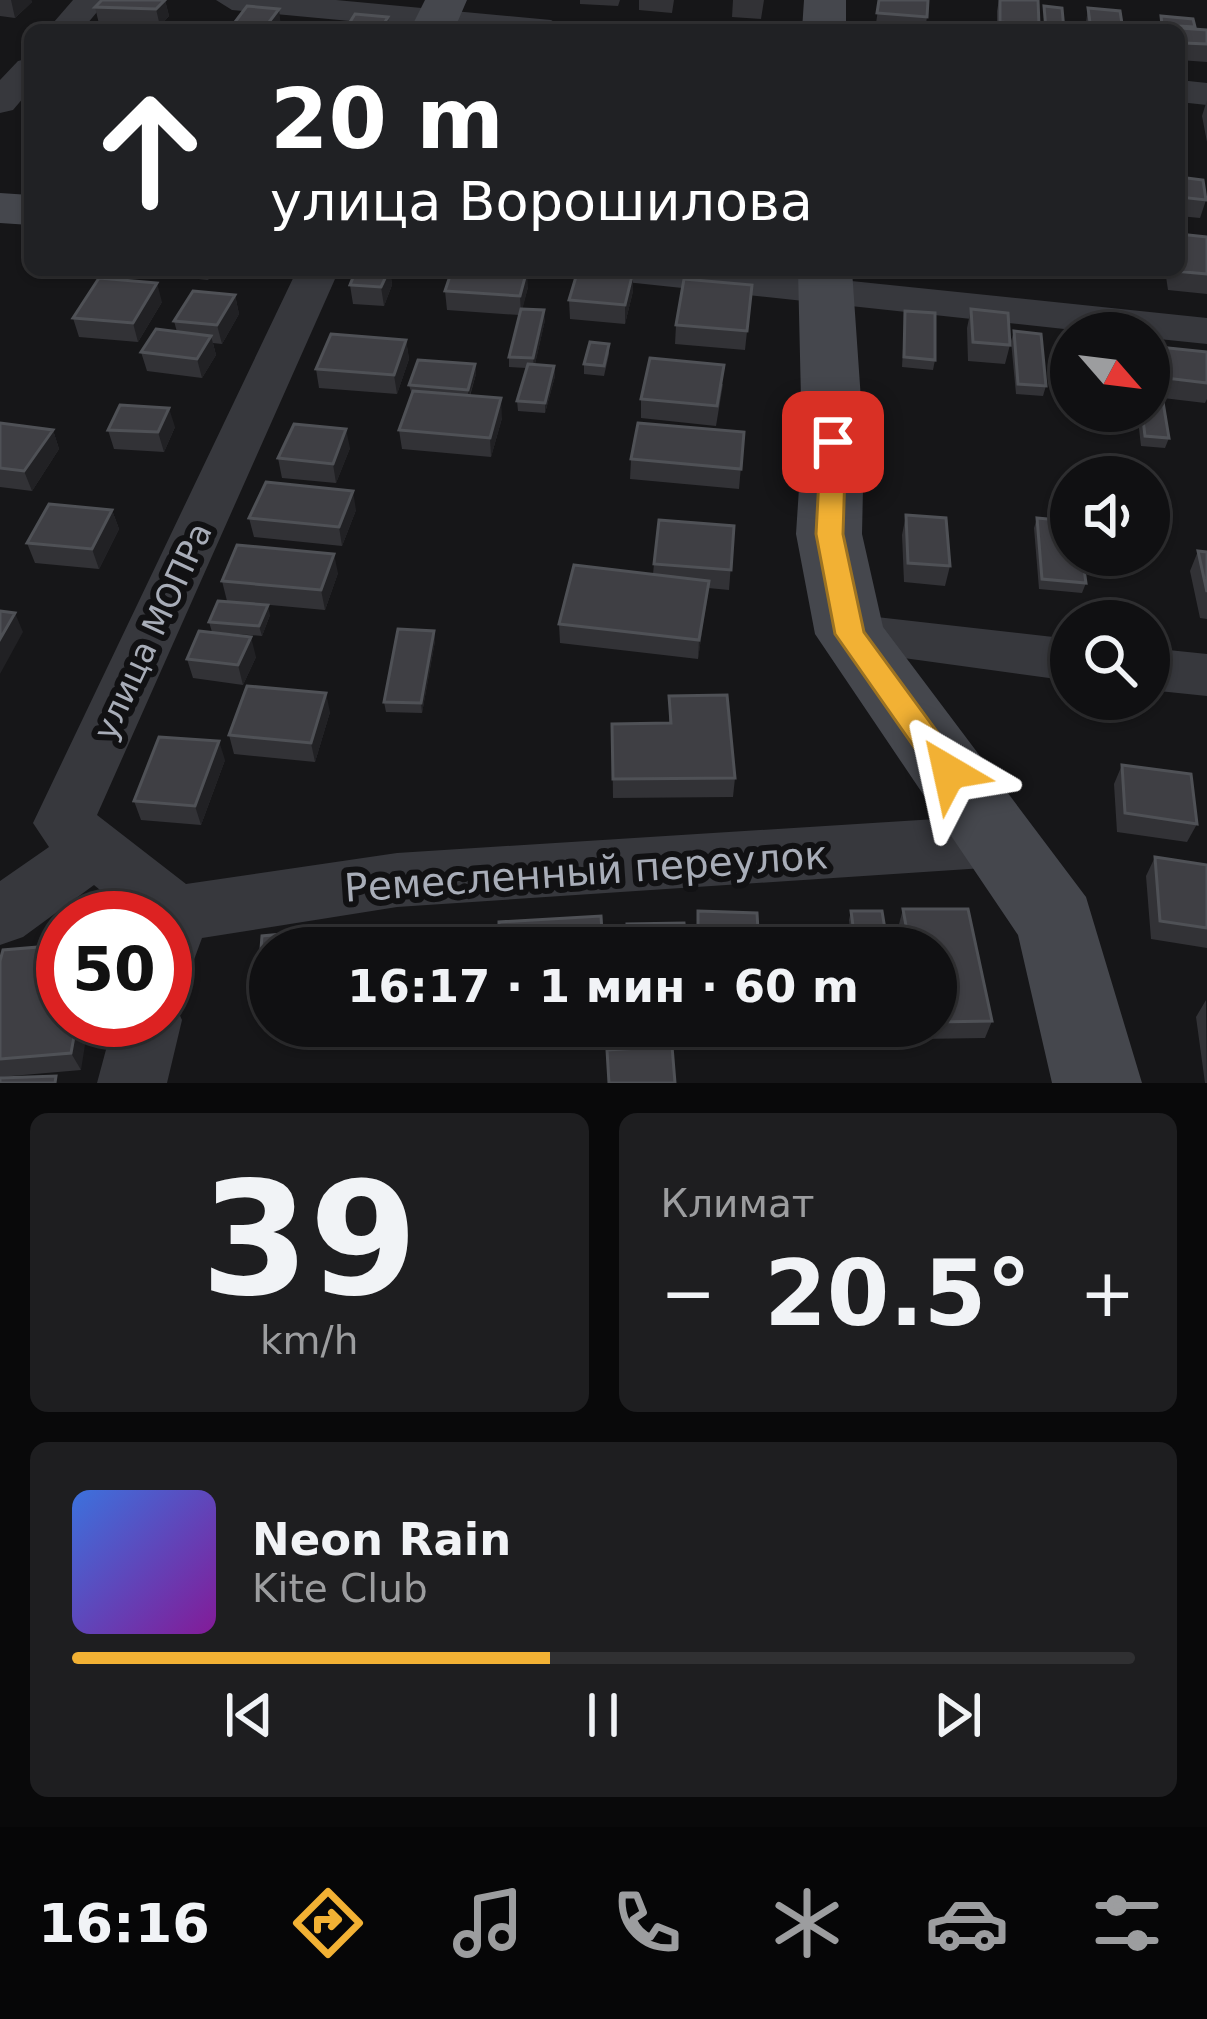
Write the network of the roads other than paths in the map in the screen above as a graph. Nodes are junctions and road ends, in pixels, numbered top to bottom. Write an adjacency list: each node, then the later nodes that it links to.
1 (91, 0): 4 (street)
2 (232, 0): 3 (street)
3 (438, 16): 5 (street)
4 (69, 24)
5 (503, 24)
6 (24, 75): 7 (street)
7 (0, 102)
8 (315, 276): 17 (street, улица МОПРа)
9 (735, 276): 10 (street)
10 (825, 281): 11 (street); 12 (main road)
11 (1207, 331)
12 (850, 634): 13 (street); 16 (main road)
13 (1050, 658)
14 (1170, 672): 15 (street)
15 (1207, 676)
16 (999, 841): 20 (street, Ремесленный переулок); 23 (main road)
17 (95, 849): 18 (street, улица МОПРа); 19 (street)
18 (132, 891)
19 (0, 917)
20 (192, 930)
21 (141, 1047): 22 (street)
22 (132, 1083)
23 (1097, 1083)

